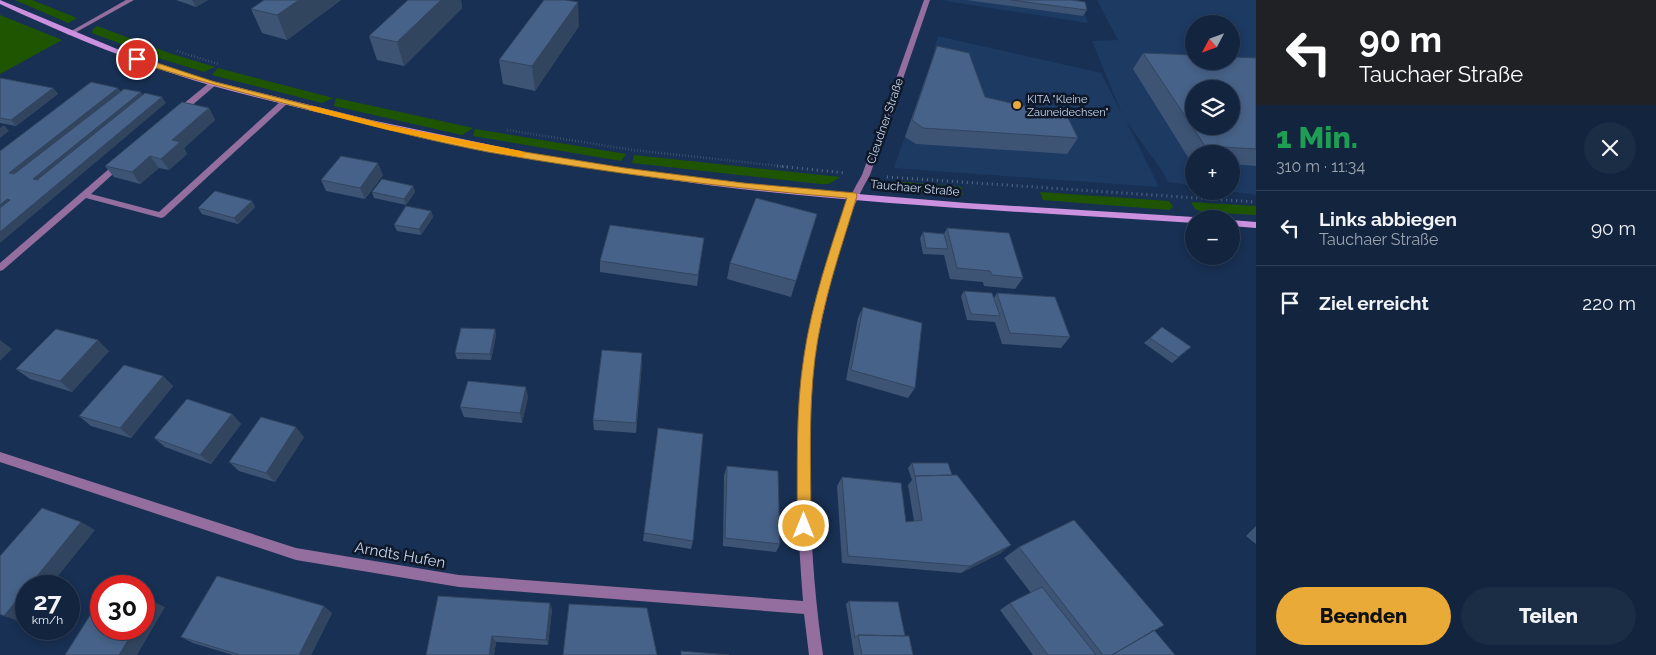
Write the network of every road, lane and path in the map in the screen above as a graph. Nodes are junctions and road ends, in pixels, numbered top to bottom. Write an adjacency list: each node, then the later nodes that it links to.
1 (131, 0): 4 (street)
2 (927, 0): 12 (street, Cleudner Straße)
3 (0, 2): 4 (main road, Tauchaer Straße)
4 (69, 34): 7 (main road, Tauchaer Straße)
5 (172, 50): 6 (path)
6 (220, 64)
7 (212, 84): 8 (main road, Tauchaer Straße); 9 (street)
8 (285, 102): 13 (street); 14 (main road, Tauchaer Straße)
9 (176, 115)
10 (504, 129): 12 (path)
11 (126, 158): 13 (street)
12 (866, 175): 14 (street, Cleudner Straße); 15 (path)
13 (84, 195): 19 (street)
14 (853, 196): 16 (main road, Tauchaer Straße); 21 (street, Cleudner Straße)
15 (1256, 202)
16 (1185, 219)
17 (1240, 224): 18 (main road)
18 (1256, 225)
19 (0, 268)
20 (0, 457): 21 (street, Arndts Hufen)
21 (809, 608): 22 (street, Cleudner Straße)
22 (816, 655)

